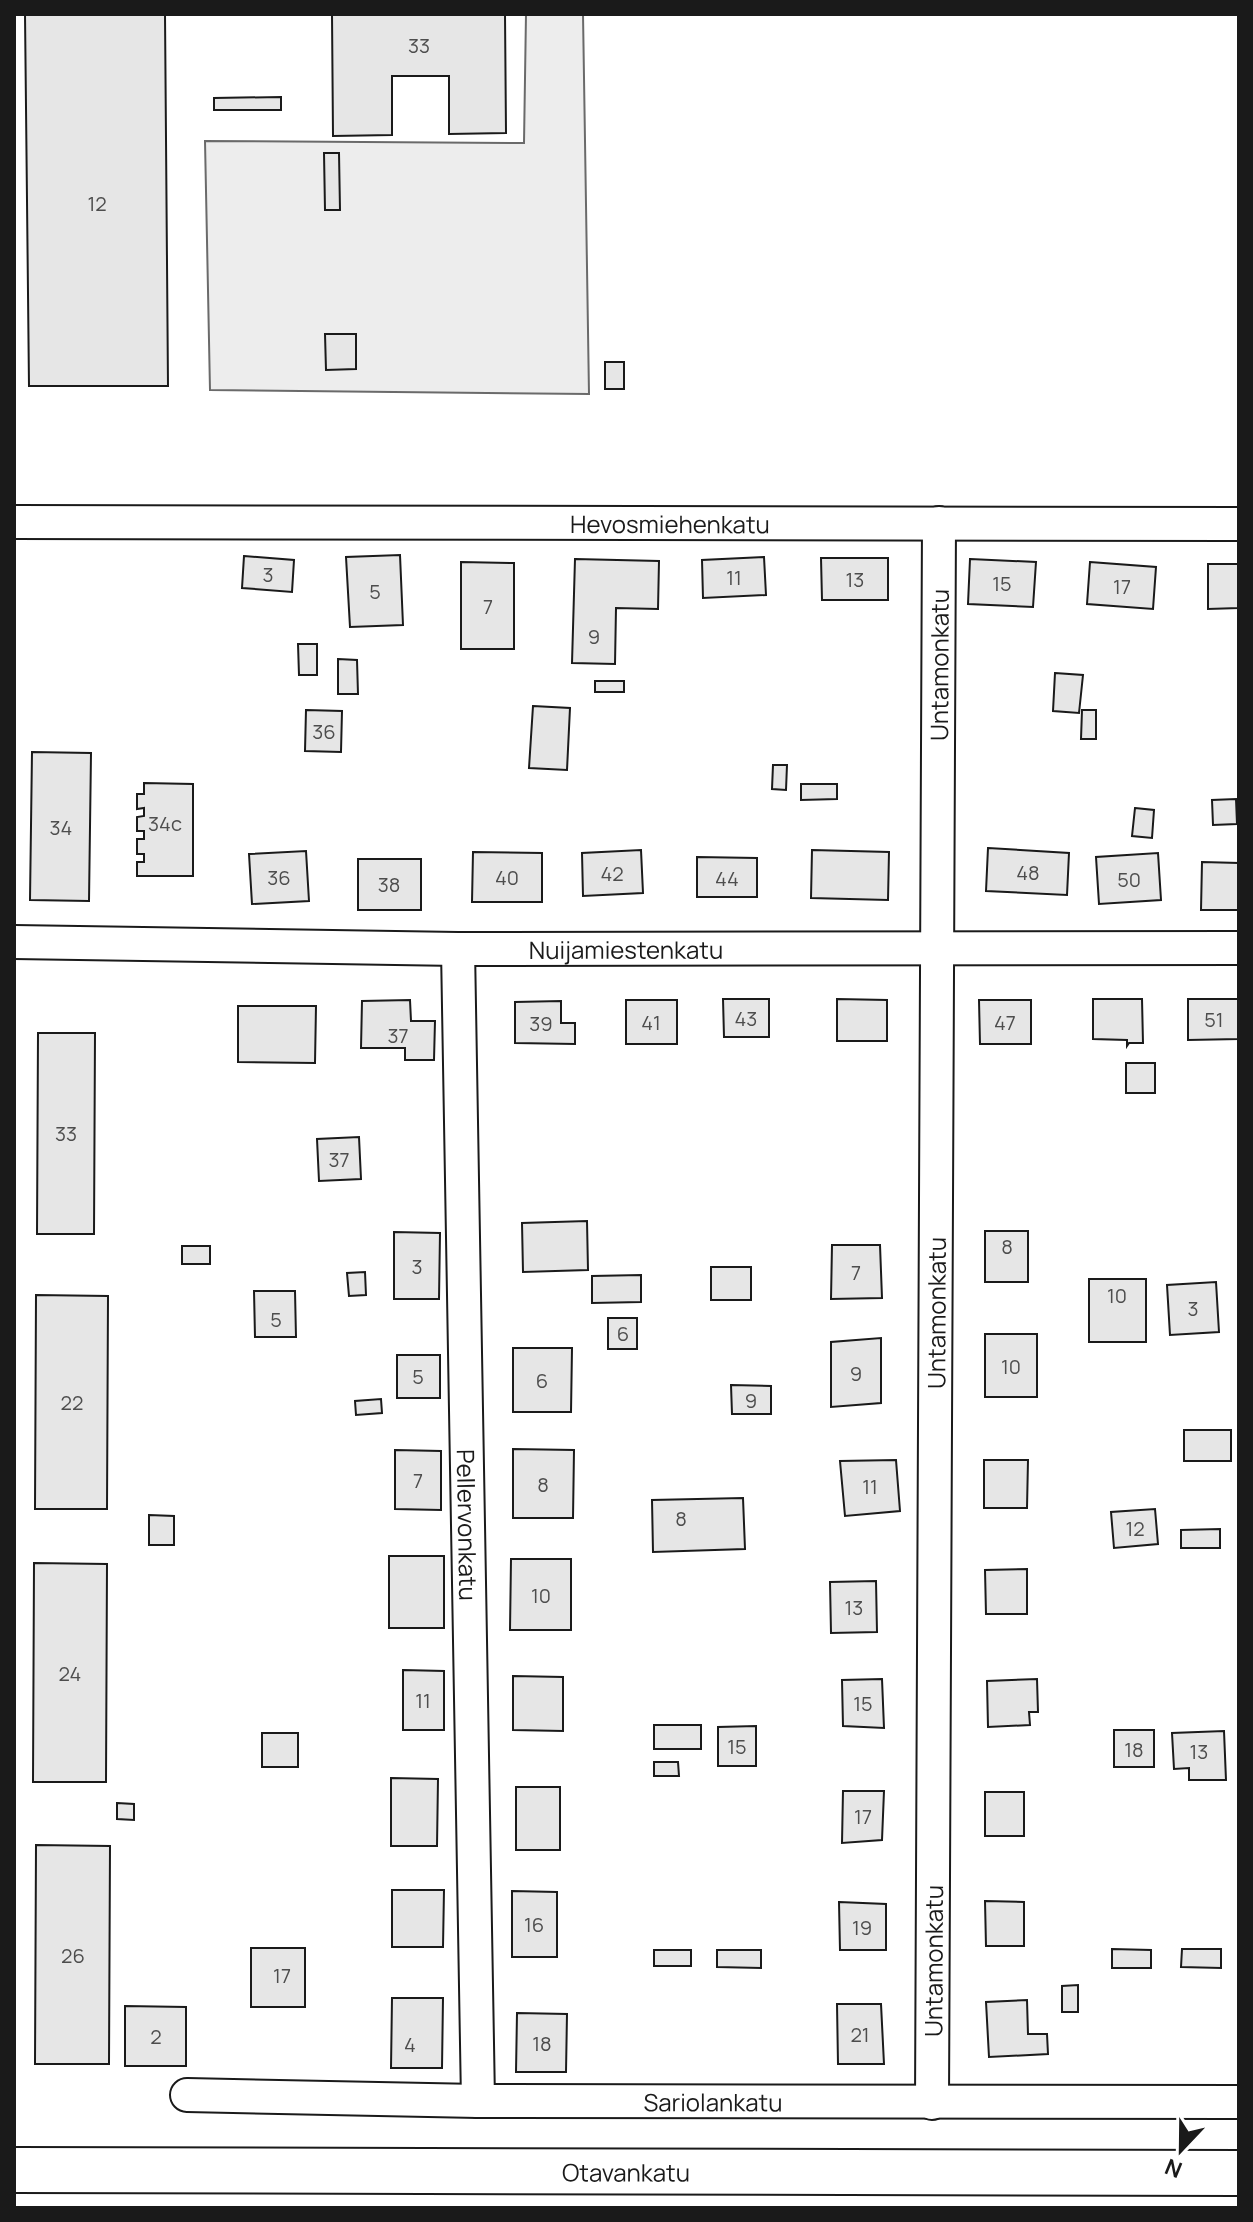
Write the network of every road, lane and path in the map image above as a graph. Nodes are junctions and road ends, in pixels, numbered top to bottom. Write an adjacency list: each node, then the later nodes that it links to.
1 (14, 522): 2 (street, Hevosmiehenkatu)
2 (939, 523): 3 (street, Hevosmiehenkatu); 7 (street, Untamonkatu)
3 (1239, 524)
4 (14, 942): 6 (street, Nuijamiestenkatu)
5 (1239, 948): 7 (street, Nuijamiestenkatu)
6 (458, 949): 7 (street, Nuijamiestenkatu); 9 (street, Pellervonkatu)
7 (936, 949): 11 (street, Untamonkatu)
8 (187, 2095): 9 (street, Sariolankatu)
9 (478, 2101): 11 (street, Sariolankatu)
10 (1239, 2102): 11 (street, Sariolankatu)
11 (932, 2103)
12 (14, 2170): 13 (main road, Otavankatu)
13 (1239, 2173)

